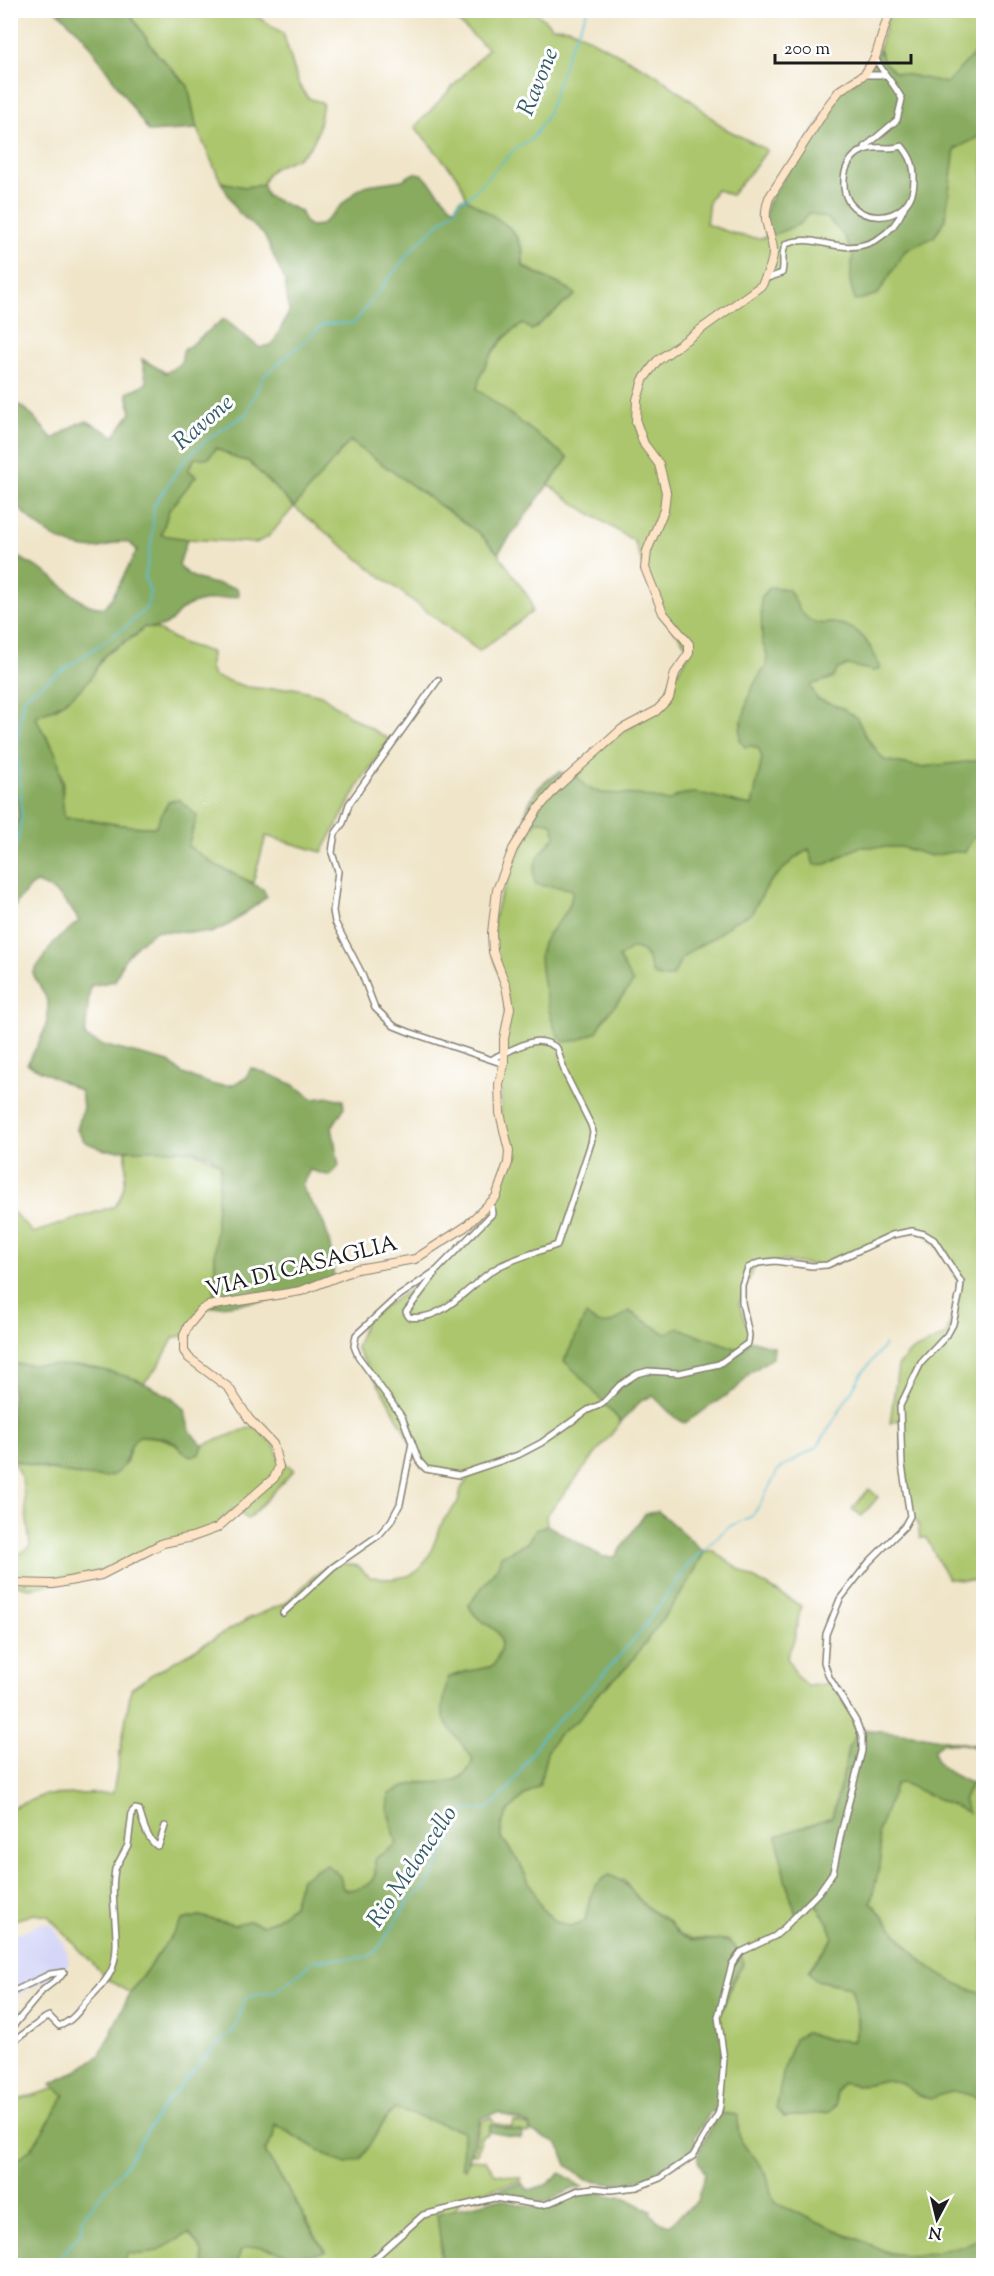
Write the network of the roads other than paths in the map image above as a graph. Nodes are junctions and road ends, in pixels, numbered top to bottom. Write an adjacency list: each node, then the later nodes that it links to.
1 (890, 10): 2 (street, VIA DI CASAGLIA)
2 (876, 58): 3 (street, VIA DI CASAGLIA); 4 (street)
3 (862, 75): 4 (street); 7 (street, VIA DI CASAGLIA)
4 (885, 75): 5 (street)
5 (859, 152): 6 (street); 6 (street)
6 (904, 207): 7 (street)
7 (765, 279): 9 (street, VIA DI CASAGLIA)
8 (438, 680): 10 (street)
9 (504, 1053): 10 (street); 11 (street, VIA DI CASAGLIA); 14 (street)
10 (493, 1059): 11 (street); 12 (street)
11 (504, 1064): 12 (street, VIA DI CASAGLIA)
12 (501, 1077): 13 (street, VIA DI CASAGLIA)
13 (491, 1203): 14 (street); 16 (street, VIA DI CASAGLIA)
14 (437, 1270): 15 (street)
15 (413, 1442): 17 (street); 22 (street)
16 (10, 1583)
17 (283, 1613)
18 (165, 1826): 21 (street)
19 (10, 1993): 20 (street)
20 (10, 2030)
21 (10, 2044)
22 (366, 2265)

